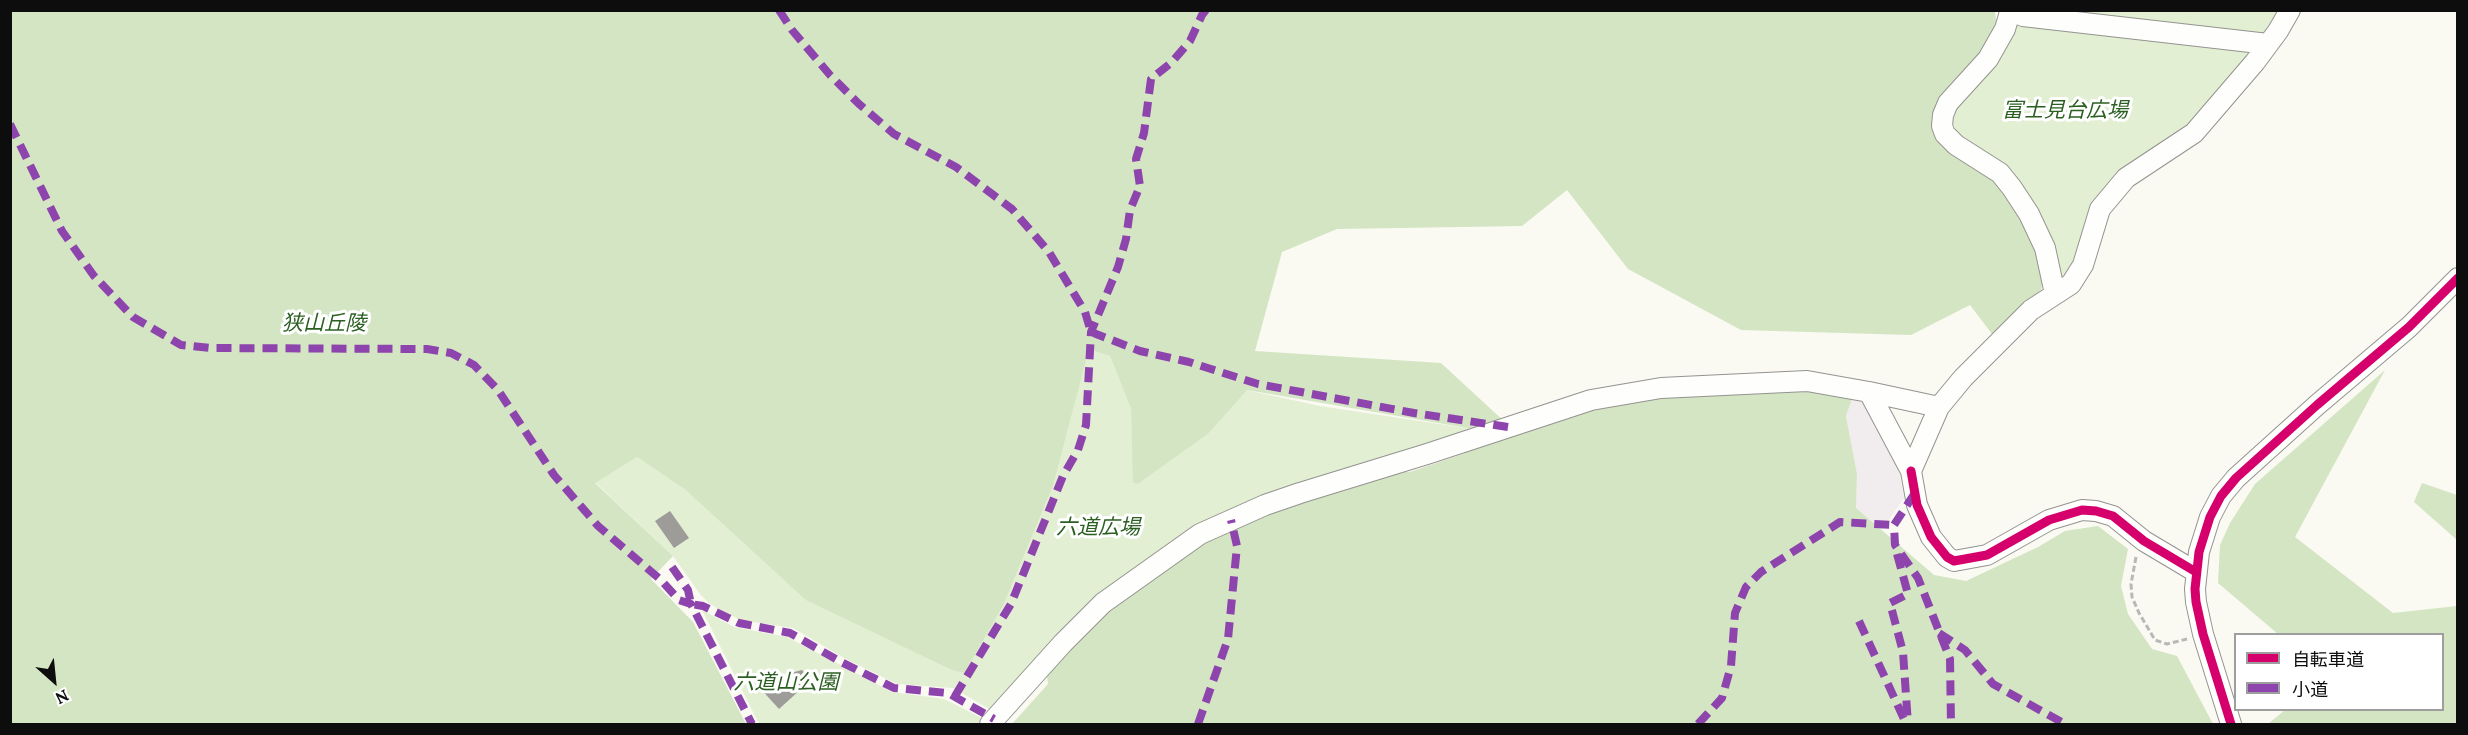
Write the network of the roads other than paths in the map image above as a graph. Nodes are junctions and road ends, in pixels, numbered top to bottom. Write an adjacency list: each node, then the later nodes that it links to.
1 (2290, 10): 3 (street)
2 (2009, 11): 3 (street); 5 (street)
3 (2268, 44): 5 (street)
4 (2453, 290): 9 (street)
5 (2055, 294): 7 (street)
6 (1869, 392): 7 (street); 8 (street); 10 (street)
7 (1940, 407): 8 (street)
8 (1911, 471): 9 (street)
9 (2196, 572): 11 (street)
10 (990, 724)
11 (2231, 724)

